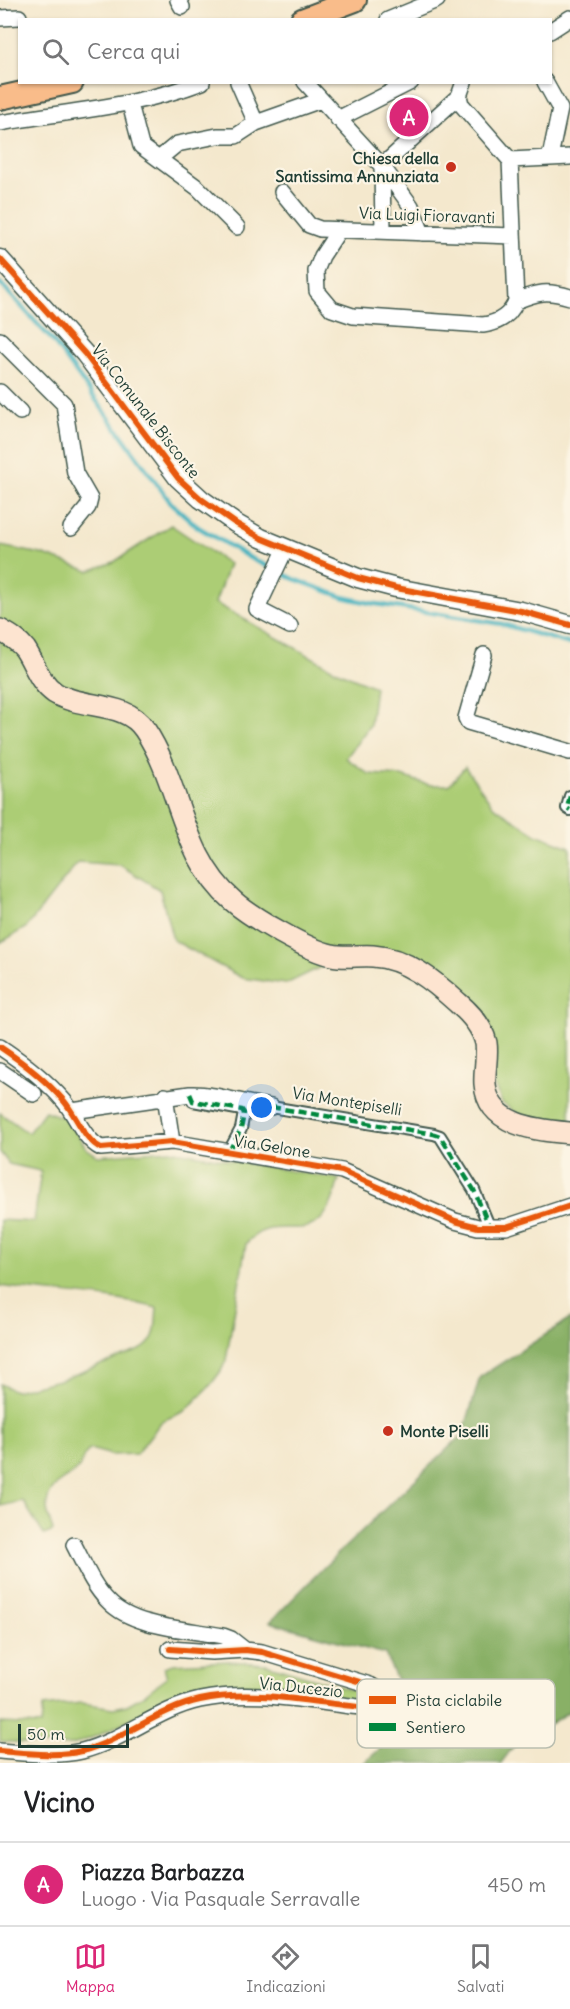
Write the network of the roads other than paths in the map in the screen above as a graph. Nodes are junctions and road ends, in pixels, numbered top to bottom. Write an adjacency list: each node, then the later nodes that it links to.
1 (355, 0): 5 (main road)
2 (437, 0): 6 (street)
3 (19, 17): 4 (street)
4 (0, 18)
5 (307, 18)
6 (396, 18)
7 (570, 18): 8 (street)
8 (552, 30)
9 (63, 84): 16 (main road)
10 (197, 84): 18 (street)
11 (239, 84): 21 (street)
12 (307, 84): 17 (street)
13 (407, 84): 19 (street)
14 (546, 84): 22 (street)
15 (461, 89): 25 (street); 26 (street)
16 (0, 98)
17 (321, 99): 19 (street); 21 (street)
18 (130, 104): 20 (street); 23 (street)
19 (338, 119): 26 (street)
20 (0, 123)
21 (256, 123): 23 (street)
22 (550, 157): 24 (street); 25 (street)
23 (160, 158): 28 (street)
24 (570, 158)
25 (510, 160): 32 (street)
26 (382, 166): 30 (street); 31 (street)
27 (282, 192): 29 (street, Via Luigi Fioravanti)
28 (237, 227)
29 (339, 230): 30 (street, Via Luigi Fioravanti); 35 (street)
30 (383, 231): 31 (street, Via Luigi Fioravanti)
31 (422, 233): 32 (street, Via Luigi Fioravanti)
32 (513, 236): 35 (street)
33 (0, 259): 40 (street, Via Comunale Bisconte)
34 (570, 297): 35 (street)
35 (516, 301)
36 (0, 340): 39 (street)
37 (0, 392): 38 (street)
38 (20, 412)
39 (71, 528)
40 (283, 554): 41 (street, Via Comunale Bisconte); 42 (street)
41 (570, 625)
42 (290, 626)
43 (0, 630): 55 (main road)
44 (484, 655): 45 (street)
45 (570, 752)
46 (570, 796): 47 (street)
47 (568, 809)
48 (0, 1047): 54 (street, Via Gelone)
49 (0, 1071): 50 (street)
50 (34, 1094)
51 (190, 1094): 52 (street, Via Montepiselli); 53 (street, Via Montepiselli); 57 (street)
52 (165, 1096): 54 (street, Via Montepiselli); 56 (street)
53 (271, 1107): 59 (street, Via Montepiselli)
54 (72, 1112): 56 (street, Via Gelone)
55 (570, 1133)
56 (172, 1142): 57 (street, Via Gelone)
57 (228, 1152): 59 (street, Via Gelone)
58 (570, 1206): 59 (street, Via Gelone)
59 (490, 1228)
60 (74, 1545): 62 (street)
61 (170, 1649): 62 (street, Via Ducezio)
62 (245, 1650): 63 (street, Via Ducezio)
63 (357, 1681)
64 (357, 1707): 65 (street, Via Ducezio)
65 (0, 1751)

